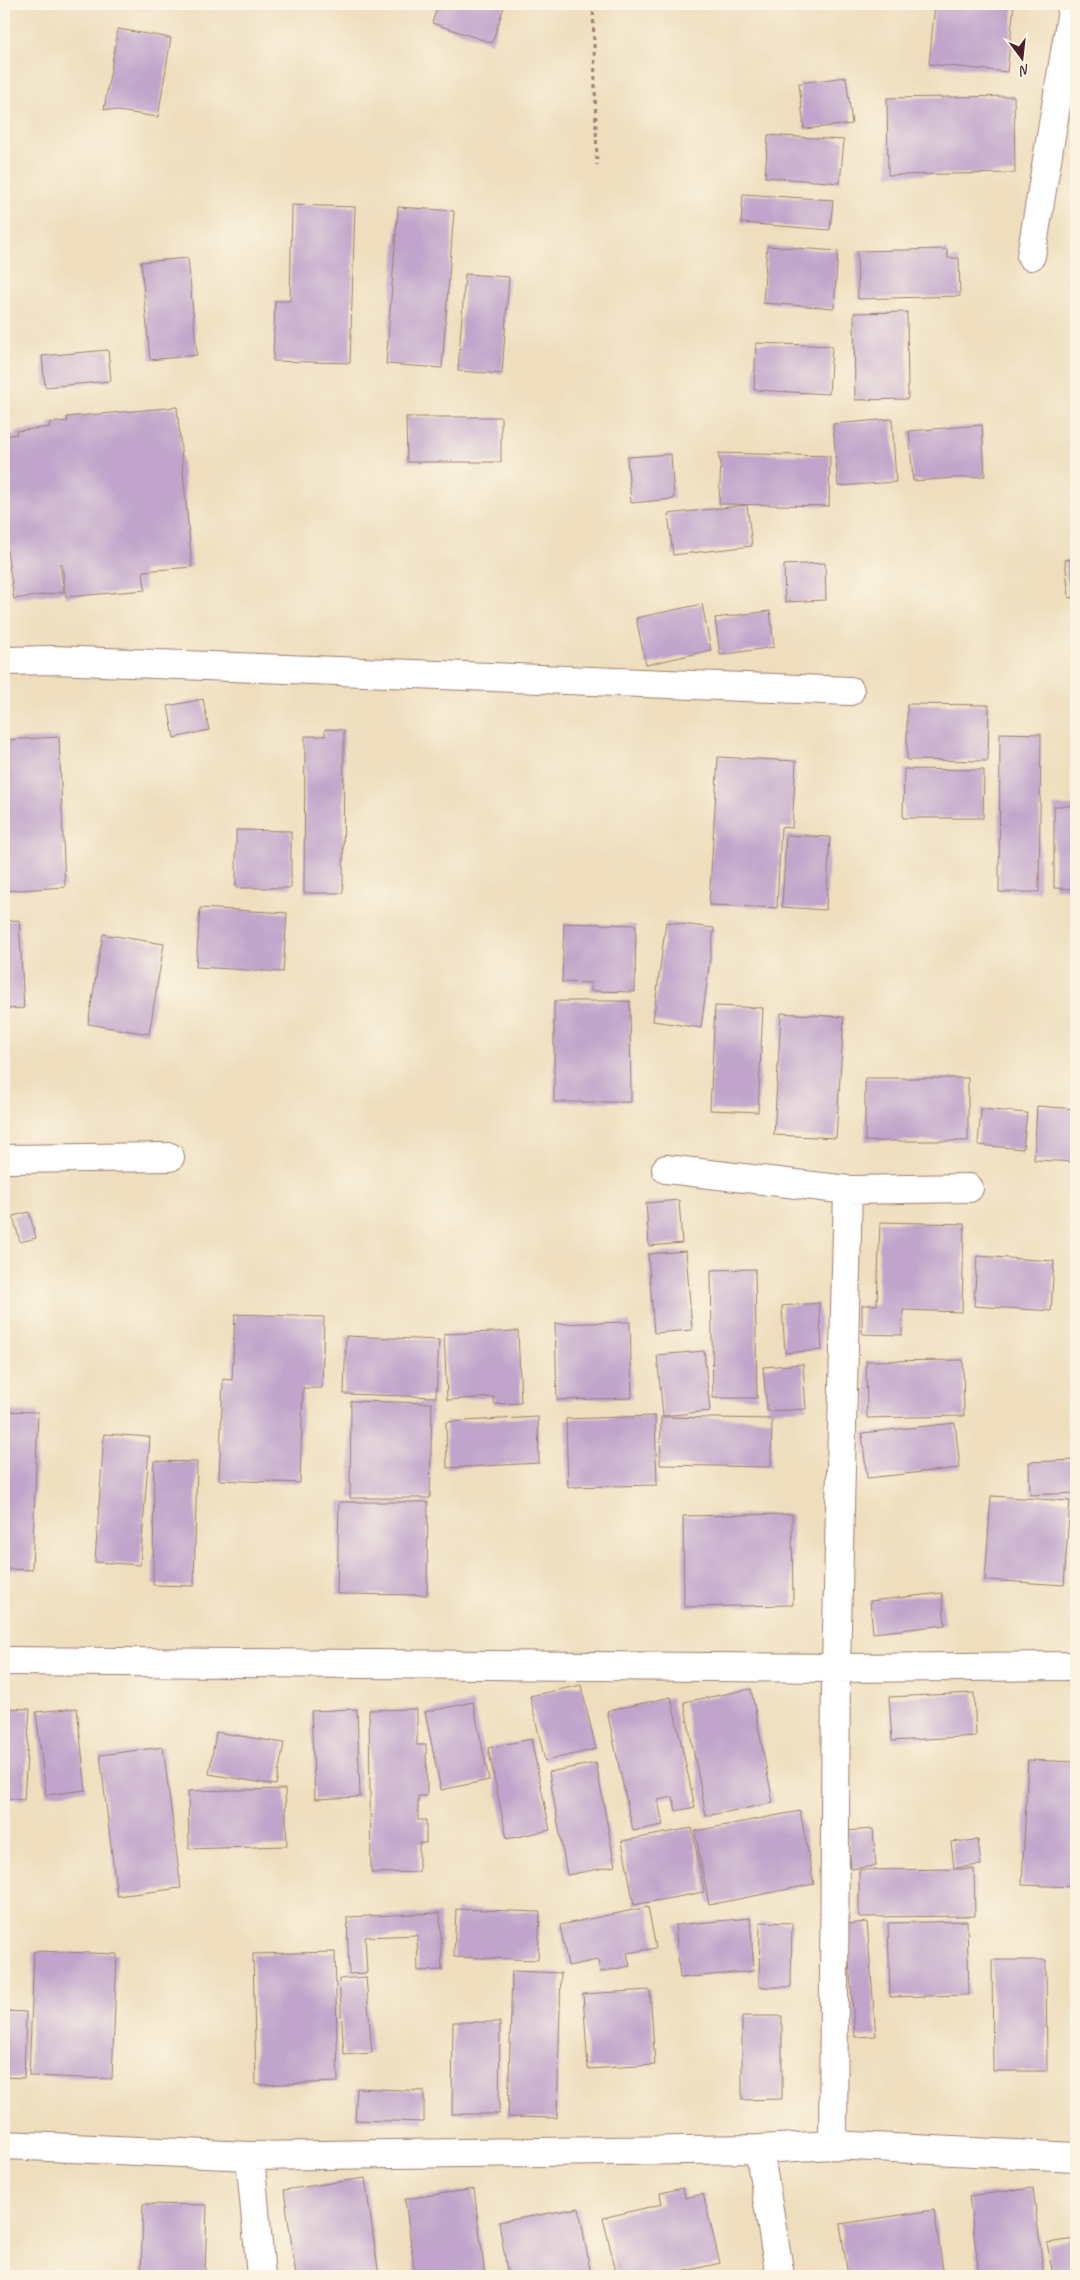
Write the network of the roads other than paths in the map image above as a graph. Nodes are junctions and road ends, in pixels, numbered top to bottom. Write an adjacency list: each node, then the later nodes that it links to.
1 (1074, 4): 2 (street)
2 (1031, 256)
3 (4, 661): 4 (street)
4 (850, 691)
5 (170, 1157): 6 (street)
6 (4, 1159)
7 (666, 1168): 9 (street)
8 (969, 1188): 9 (street)
9 (848, 1190): 12 (street)
10 (4, 1661): 12 (street)
11 (1076, 1666): 12 (street)
12 (836, 1668): 14 (street)
13 (4, 2145): 16 (street)
14 (833, 2145): 15 (street); 17 (street)
15 (759, 2149): 16 (street); 19 (street)
16 (250, 2156): 18 (street)
17 (1076, 2157)
18 (261, 2276)
19 (780, 2276)

